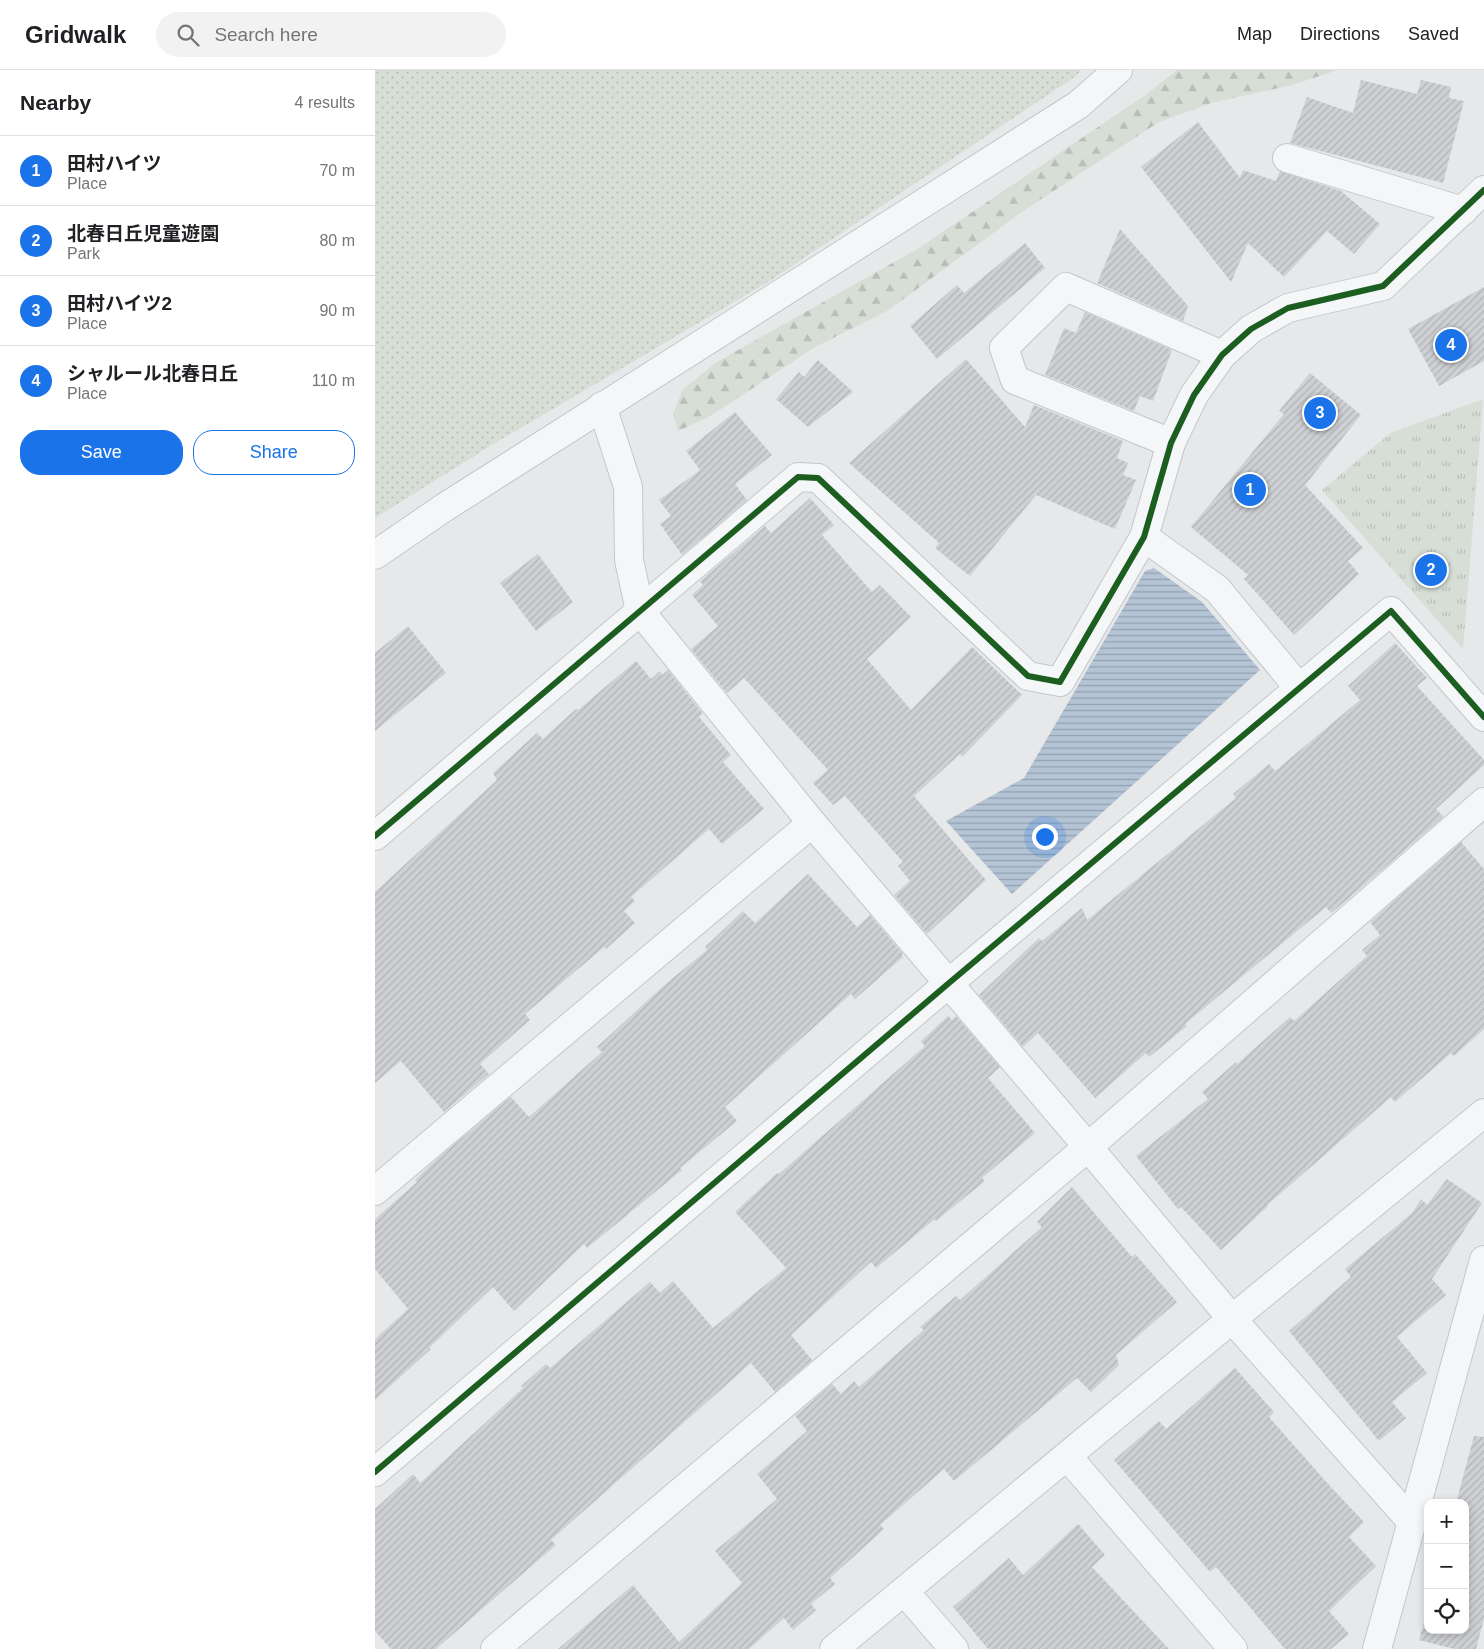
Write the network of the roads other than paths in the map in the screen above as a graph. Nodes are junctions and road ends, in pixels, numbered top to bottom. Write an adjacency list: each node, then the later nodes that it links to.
1 (1118, 70): 6 (street)
2 (1287, 158): 4 (street)
3 (1484, 190): 4 (street)
4 (1463, 211): 5 (street)
5 (1223, 355): 7 (street); 7 (street)
6 (602, 406): 9 (street); 10 (street)
7 (1171, 443): 8 (street)
8 (1143, 537): 10 (street); 11 (street)
9 (375, 555)
10 (640, 611): 14 (street); 15 (street)
11 (1299, 688): 12 (street); 16 (street)
12 (1484, 717)
13 (1484, 802): 18 (street)
14 (812, 823): 16 (street); 19 (street)
15 (375, 836)
16 (949, 982): 18 (street); 24 (street)
17 (1484, 1113): 21 (street)
18 (1088, 1147): 21 (street); 27 (street)
19 (375, 1191)
20 (1484, 1260): 22 (street)
21 (1232, 1319): 23 (street); 25 (street)
22 (1476, 1323): 25 (street)
23 (1067, 1456): 26 (street); 30 (street)
24 (375, 1472)
25 (1411, 1522): 31 (street)
26 (904, 1591): 28 (street); 29 (street)
27 (495, 1649)
28 (834, 1649)
29 (954, 1649)
30 (1233, 1649)
31 (1377, 1649)

